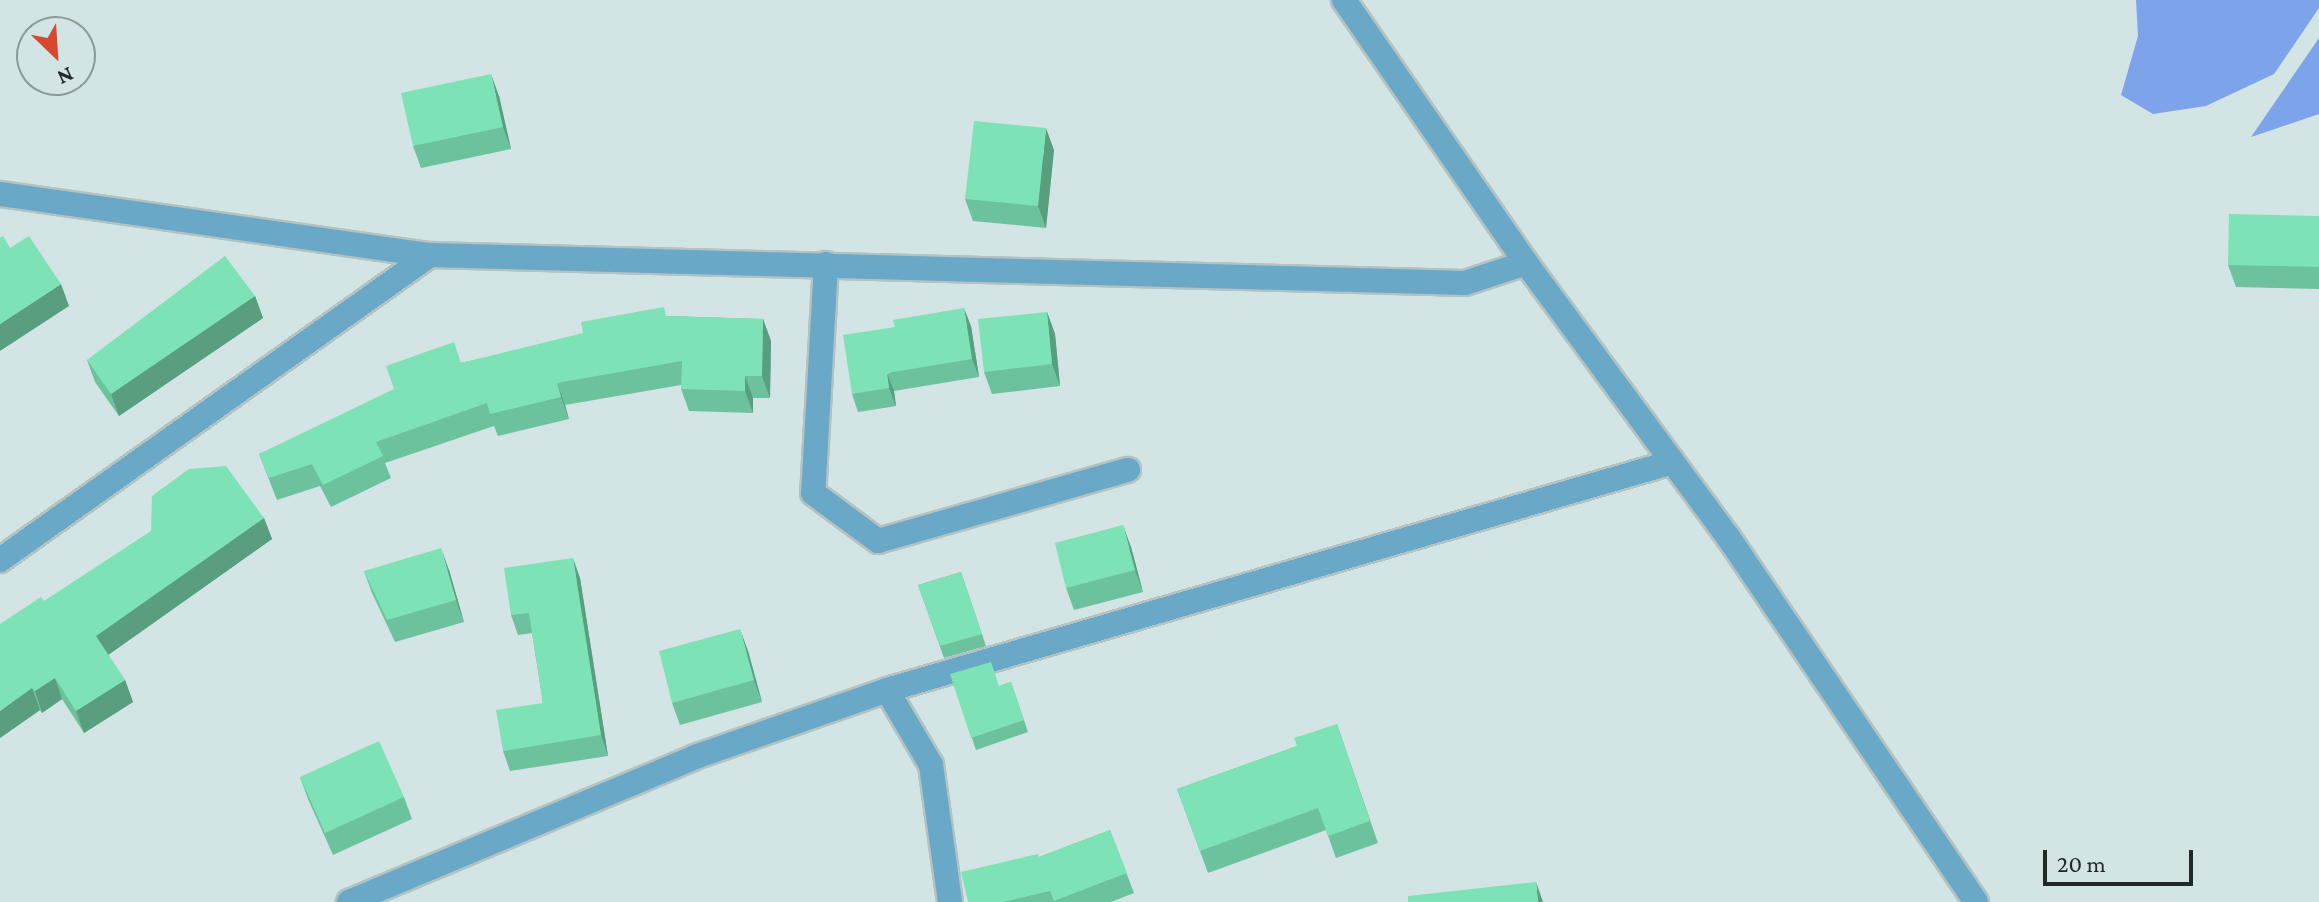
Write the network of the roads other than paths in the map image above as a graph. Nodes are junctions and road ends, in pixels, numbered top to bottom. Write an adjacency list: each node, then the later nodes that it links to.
1 (1344, 0): 4 (street)
2 (0, 194): 3 (street)
3 (430, 255): 5 (street); 8 (street)
4 (1526, 263): 5 (street); 6 (street)
5 (826, 264): 7 (street)
6 (1673, 462): 9 (street); 12 (street)
7 (1128, 470)
8 (0, 560)
9 (887, 690): 10 (street); 11 (street)
10 (349, 902)
11 (950, 902)
12 (1976, 902)

